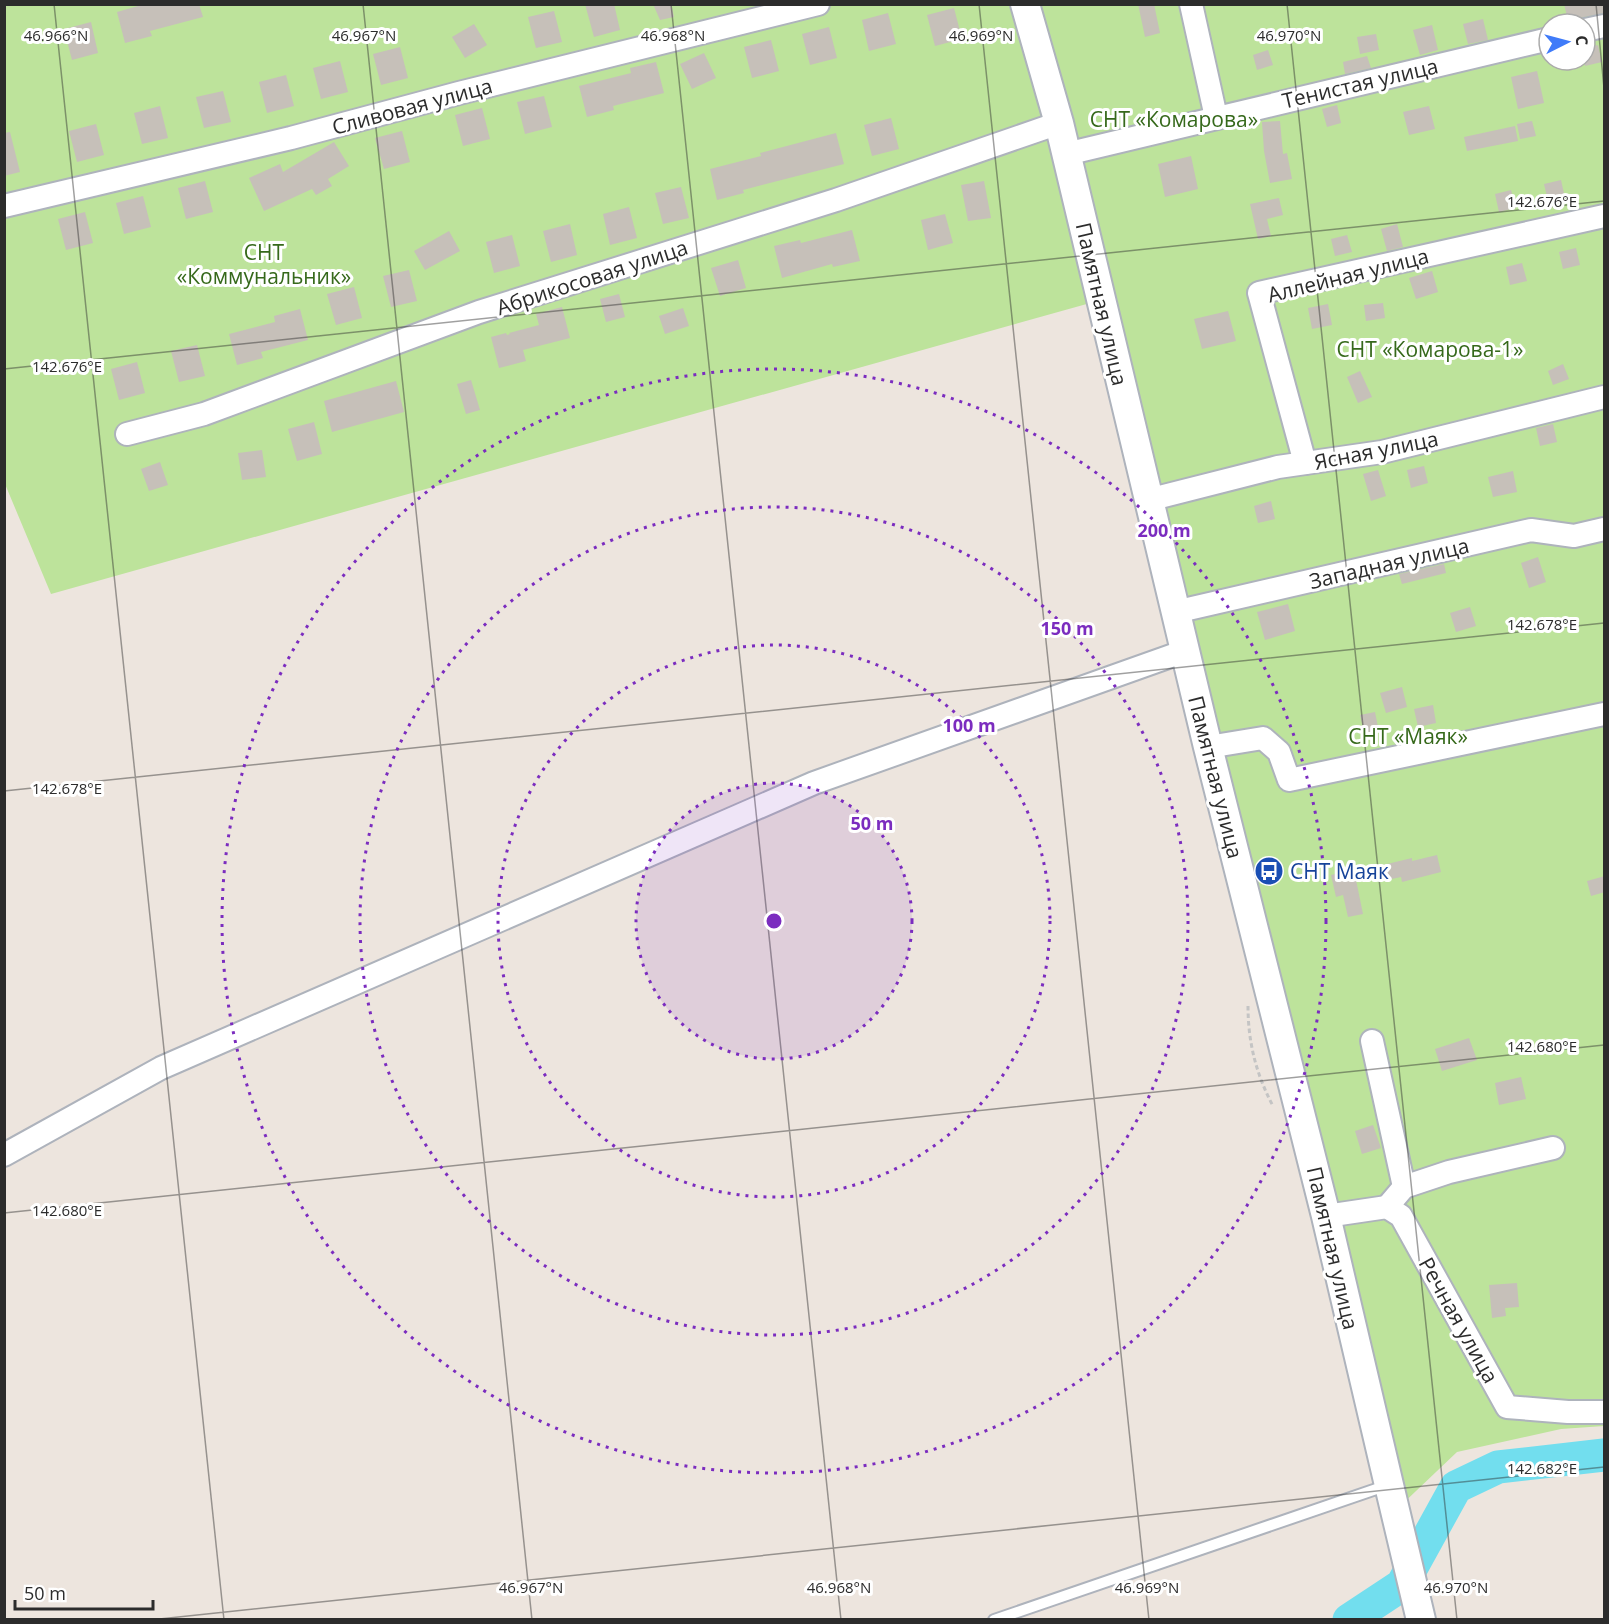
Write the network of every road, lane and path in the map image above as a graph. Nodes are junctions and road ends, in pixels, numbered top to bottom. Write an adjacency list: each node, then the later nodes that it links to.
1 (818, 4): 8 (street, Сливовая улица)
2 (1025, 4): 6 (street, Памятная улица)
3 (1191, 4): 5 (street)
4 (1537, 42): 5 (street, Тенистая улица)
5 (1216, 117): 7 (street, Тенистая улица)
6 (1059, 123): 7 (street, Памятная улица); 11 (street, Абрикосовая улица)
7 (1066, 153): 13 (street, Памятная улица)
8 (4, 206)
9 (1605, 216): 12 (street, Аллейная улица)
10 (1605, 397): 12 (street, Ясная улица)
11 (127, 434)
12 (1305, 463): 13 (street, Ясная улица)
13 (1148, 500): 15 (street, Памятная улица)
14 (1605, 529): 15 (street, Западная улица)
15 (1175, 612): 16 (street, Памятная улица)
16 (1185, 651): 18 (street, Памятная улица); 21 (street)
17 (1605, 714): 18 (street)
18 (1208, 747): 24 (street, Памятная улица)
19 (1372, 1041): 22 (street)
20 (1553, 1148): 22 (street)
21 (4, 1155)
22 (1404, 1187): 23 (street)
23 (1387, 1206): 24 (street); 25 (street, Речная улица)
24 (1326, 1216): 26 (street, Памятная улица)
25 (1605, 1412)
26 (1389, 1485): 27 (street, Памятная улица); 28 (lane)
27 (1421, 1617)
28 (993, 1620)

